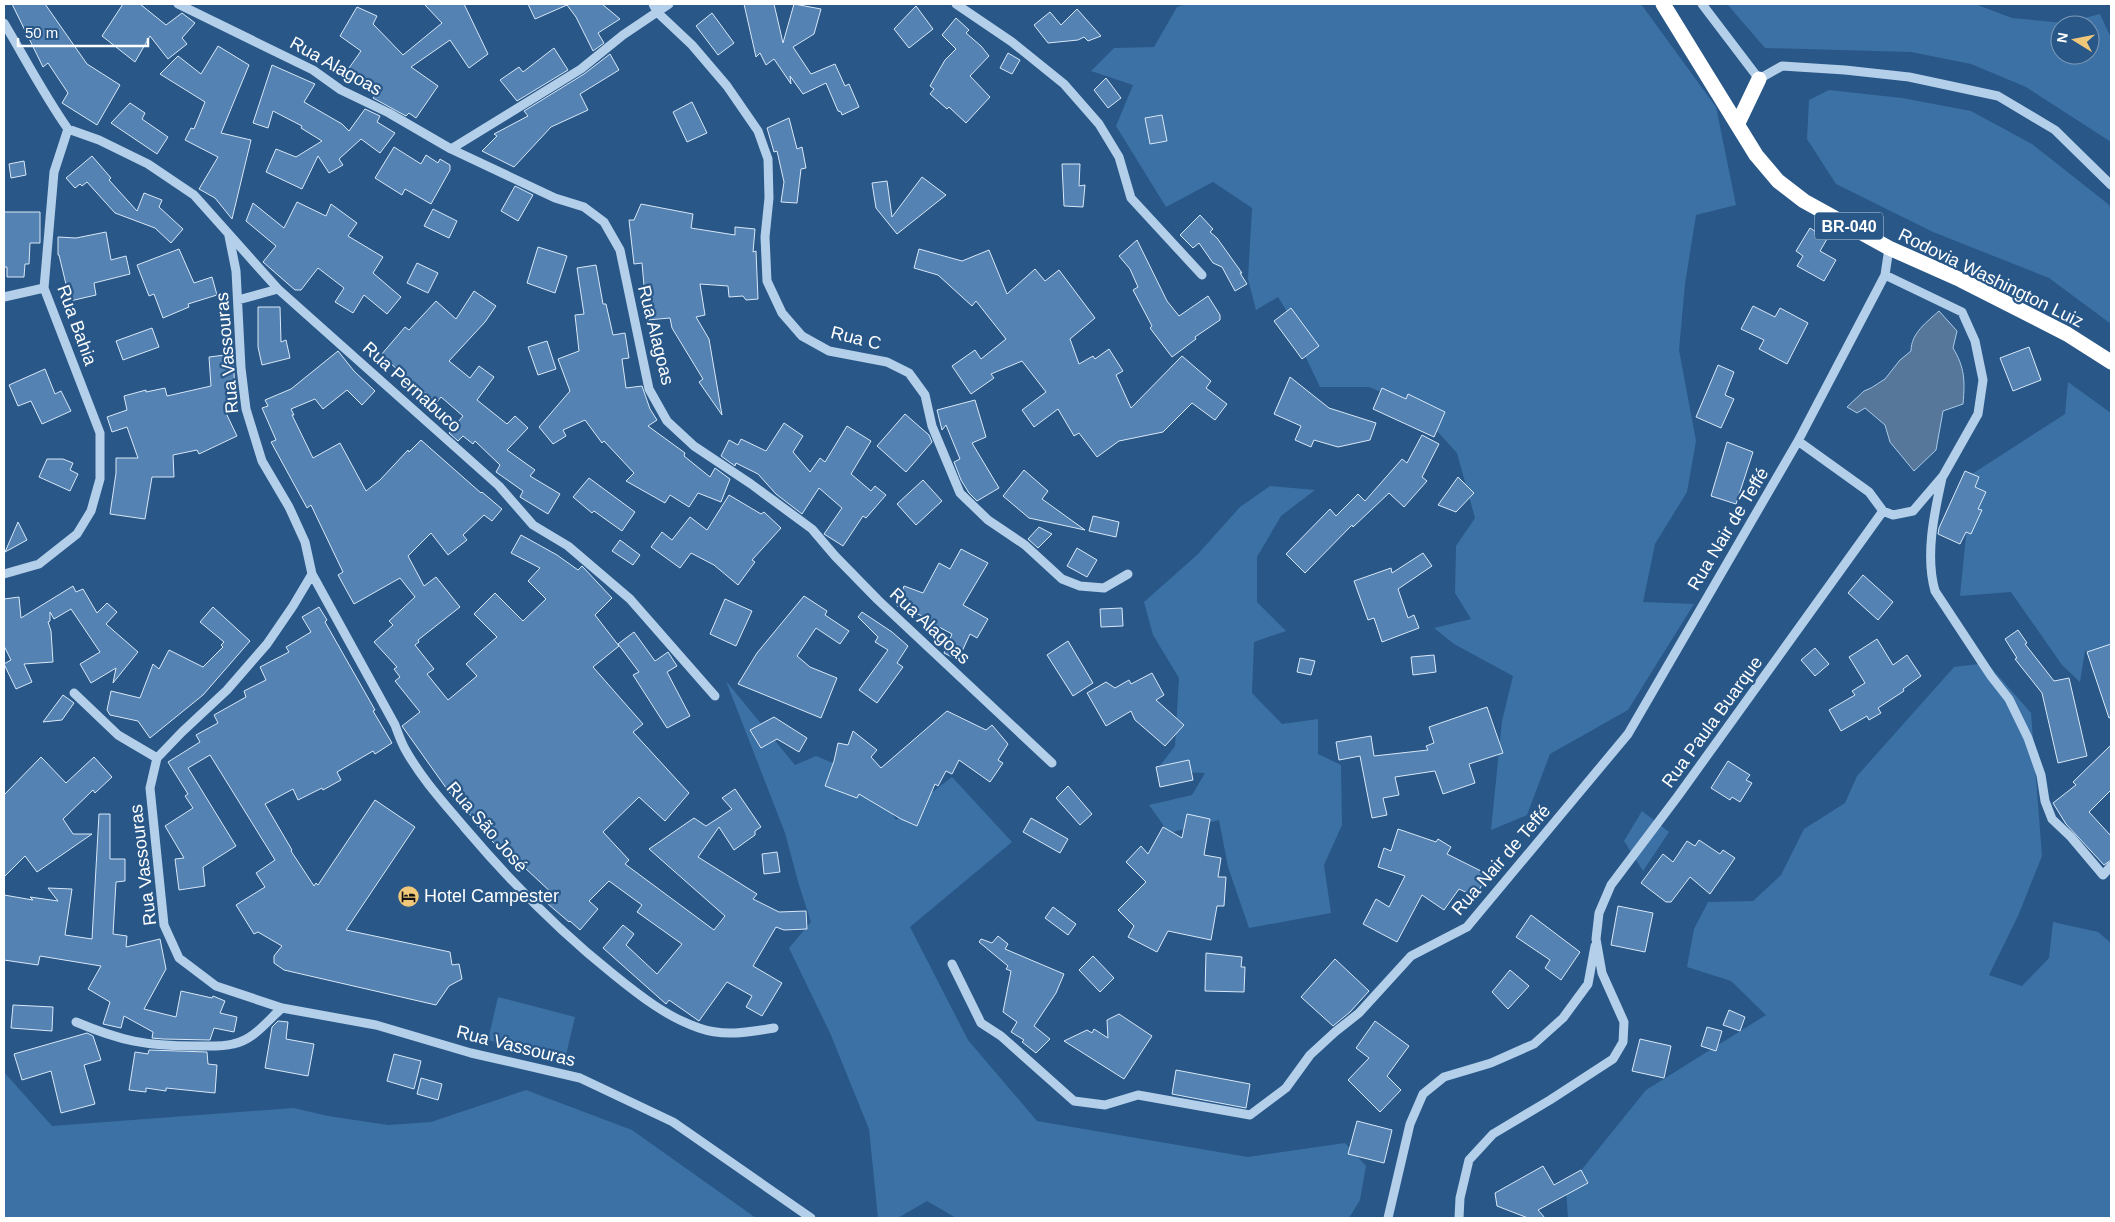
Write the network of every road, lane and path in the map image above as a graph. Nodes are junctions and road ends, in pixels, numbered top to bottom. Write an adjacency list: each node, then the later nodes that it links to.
1 (178, 4): 11 (street, Rua Alagoas)
2 (669, 4): 6 (street)
3 (956, 4): 15 (street)
4 (1663, 4): 9 (highway, Rodovia Washington Luiz / BR-040)
5 (1702, 4): 8 (street)
6 (655, 8): 11 (street); 27 (street, Rua C)
7 (4, 23): 10 (street)
8 (1759, 78): 9 (highway); 12 (street)
9 (1738, 123): 14 (highway, Rodovia Washington Luiz / BR-040)
10 (68, 128): 13 (street, Rua Pernabuco); 17 (street, Rua Bahia)
11 (451, 149): 31 (street, Rua Alagoas)
12 (2110, 180)
13 (229, 236): 18 (street, Rua Pernabuco); 20 (street, Rua Vassouras)
14 (1888, 248): 16 (street, Rua Nair de Teffé); 21 (highway, Rodovia Washington Luiz / BR-040)
15 (1202, 275)
16 (1885, 275): 22 (street, Rua Nair de Teffé); 23 (street)
17 (44, 288): 19 (street); 25 (street, Rua Bahia)
18 (278, 290): 20 (street); 29 (street, Rua Pernabuco)
19 (4, 296)
20 (238, 300): 26 (street, Rua Vassouras)
21 (2111, 362)
22 (1798, 441): 24 (street); 34 (street, Rua Nair de Teffé)
23 (1943, 476): 24 (street); 32 (street)
24 (1883, 511): 33 (street, Rua Paula Buarque)
25 (4, 574)
26 (312, 574): 30 (street); 37 (street, Rua São José)
27 (1128, 574)
28 (74, 693): 30 (street)
29 (715, 696)
30 (157, 758): 35 (street, Rua Vassouras)
31 (1052, 764)
32 (2111, 866)
33 (1596, 939): 39 (street); 40 (street, Rua Paula Buarque)
34 (952, 964)
35 (282, 1008): 36 (street); 38 (street, Rua Vassouras)
36 (76, 1022)
37 (774, 1028)
38 (811, 1218)
39 (1388, 1218)
40 (1459, 1218)

